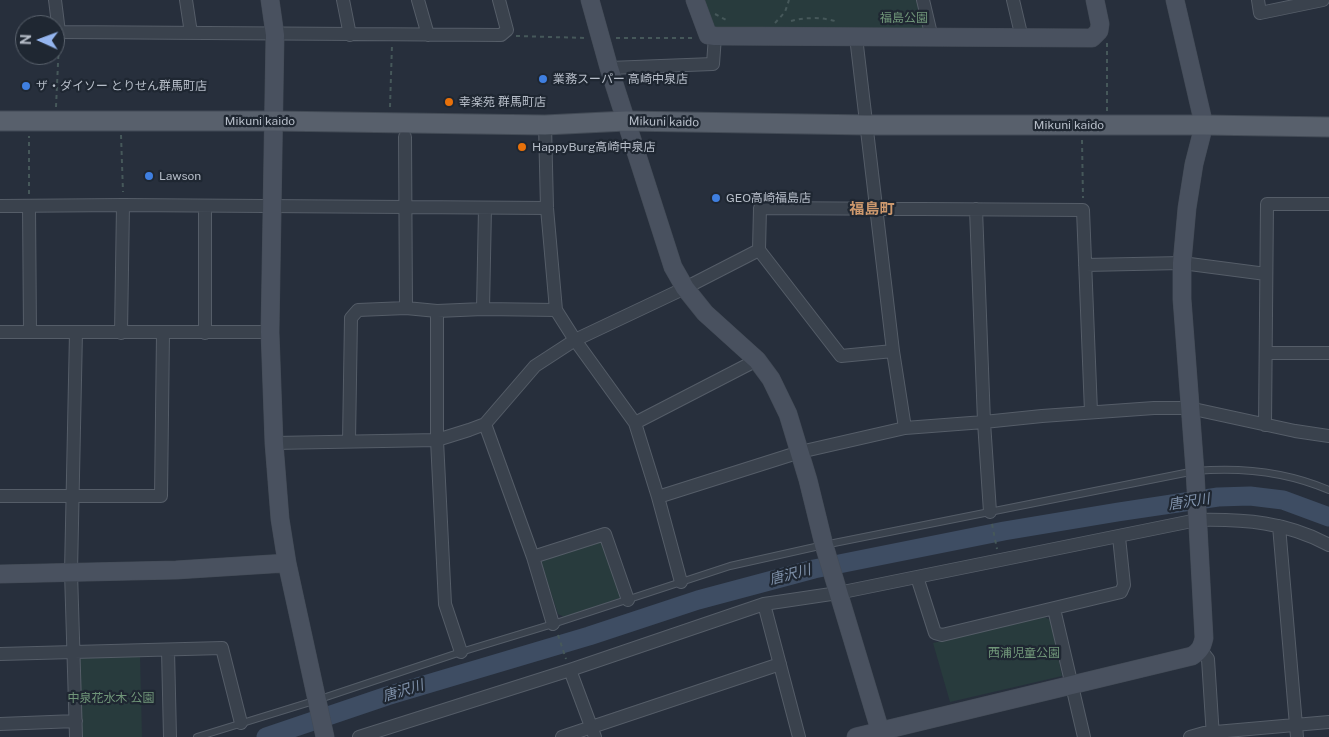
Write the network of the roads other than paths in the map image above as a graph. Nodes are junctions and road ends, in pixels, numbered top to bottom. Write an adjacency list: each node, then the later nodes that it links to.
1 (54, 0): 15 (street)
2 (186, 0): 15 (street)
3 (270, 0): 16 (street)
4 (344, 0): 17 (street)
5 (418, 0): 18 (street)
6 (499, 0): 18 (street)
7 (590, 0): 23 (street)
8 (694, 0): 19 (street)
9 (923, 0): 21 (street)
10 (1013, 0): 22 (street)
11 (1095, 0): 22 (street)
12 (1175, 0): 29 (street)
13 (1258, 0): 14 (street)
14 (1323, 0)
15 (191, 33): 16 (street)
16 (275, 35): 17 (street); 25 (street)
17 (350, 35): 18 (street)
18 (428, 35)
19 (711, 35): 20 (street); 23 (street)
20 (856, 38): 21 (street); 28 (street)
21 (932, 38): 22 (street)
22 (1022, 38)
23 (609, 68): 26 (street)
24 (0, 121): 25 (main road, Mikuni kaido)
25 (274, 121): 27 (main road, Mikuni kaido); 37 (street)
26 (626, 121): 27 (main road, Mikuni kaido); 28 (main road, Mikuni kaido); 47 (street)
27 (545, 125): 40 (street)
28 (867, 125): 29 (main road, Mikuni kaido); 41 (street)
29 (1204, 125): 30 (main road, Mikuni kaido); 44 (street)
30 (1329, 128)
31 (405, 137): 38 (street)
32 (1329, 204): 46 (street)
33 (123, 205): 35 (street); 36 (street); 56 (street)
34 (0, 206): 35 (street)
35 (29, 206): 53 (street)
36 (206, 206): 37 (street); 58 (street)
37 (272, 206): 38 (street); 55 (street)
38 (404, 207): 39 (street); 48 (street)
39 (485, 208): 40 (street); 49 (street)
40 (547, 208): 50 (street)
41 (877, 209): 42 (street); 43 (street); 60 (street)
42 (976, 209): 45 (street); 66 (street)
43 (759, 250): 47 (street); 60 (street)
44 (1182, 263): 45 (street); 46 (street); 64 (street)
45 (1085, 265): 65 (street)
46 (1266, 274): 61 (street)
47 (685, 288): 59 (street); 63 (street)
48 (406, 308): 51 (street); 73 (street)
49 (483, 309): 50 (street); 51 (street)
50 (556, 310): 59 (street)
51 (437, 311): 72 (street)
52 (0, 332): 53 (street)
53 (30, 332): 54 (street)
54 (76, 332): 56 (street); 79 (street)
55 (270, 332): 58 (street); 74 (street)
56 (122, 333): 57 (street)
57 (163, 333): 58 (street); 79 (street)
58 (205, 333)
59 (575, 340): 67 (street); 68 (street)
60 (894, 351): 70 (street)
61 (1266, 352): 62 (street); 69 (street)
62 (1329, 353)
63 (757, 360): 67 (street); 75 (street)
64 (1189, 408): 65 (street); 69 (street); 76 (street)
65 (1091, 412): 66 (street)
66 (984, 422): 70 (street); 81 (street)
67 (634, 423): 80 (street)
68 (484, 424): 72 (street); 87 (street)
69 (1265, 425): 71 (street)
70 (905, 428): 75 (street)
71 (1329, 436)
72 (437, 440): 73 (street); 101 (street)
73 (349, 441): 74 (street)
74 (274, 443): 88 (street)
75 (800, 452): 80 (street); 86 (street)
76 (1195, 475): 77 (lane); 81 (lane); 82 (street)
77 (1329, 490)
78 (0, 496): 79 (street)
79 (72, 497): 89 (street)
80 (658, 497): 92 (street)
81 (991, 516): 86 (lane)
82 (1197, 517): 83 (street); 84 (street); 99 (street)
83 (1279, 526): 85 (street); 112 (street)
84 (1119, 537): 91 (street); 96 (street)
85 (1329, 545)
86 (824, 547): 92 (lane); 93 (street)
87 (533, 557): 94 (street); 97 (street)
88 (287, 563): 89 (street); 106 (street)
89 (71, 572): 90 (street); 100 (street)
90 (0, 574)
91 (917, 577): 93 (street); 96 (street)
92 (681, 582): 94 (lane)
93 (837, 590): 95 (street); 114 (street)
94 (628, 600): 97 (lane)
95 (764, 604): 103 (street); 104 (street)
96 (1054, 608): 105 (street)
97 (555, 627): 101 (lane)
98 (168, 650): 100 (street); 109 (street); 117 (street)
99 (1201, 650): 105 (street); 115 (street)
100 (74, 651): 102 (street); 107 (street)
101 (461, 652): 106 (lane)
102 (0, 654)
103 (780, 664): 113 (street); 123 (street)
104 (568, 666): 111 (street); 113 (street)
105 (1071, 685): 114 (street); 125 (street)
106 (317, 700): 109 (lane); 119 (street)
107 (76, 721): 110 (street); 116 (street)
108 (1329, 722): 112 (street)
109 (241, 723): 118 (lane)
110 (0, 724)
111 (402, 724): 120 (street); 121 (street)
112 (1296, 731): 115 (street)
113 (593, 732): 122 (street)
114 (881, 735): 124 (street)
115 (1213, 735): 126 (street)
116 (76, 737)
117 (170, 737)
118 (197, 737)
119 (325, 737)
120 (358, 737)
121 (405, 737)
122 (562, 737)
123 (799, 737)
124 (856, 737)
125 (1084, 737)
126 (1190, 737)

